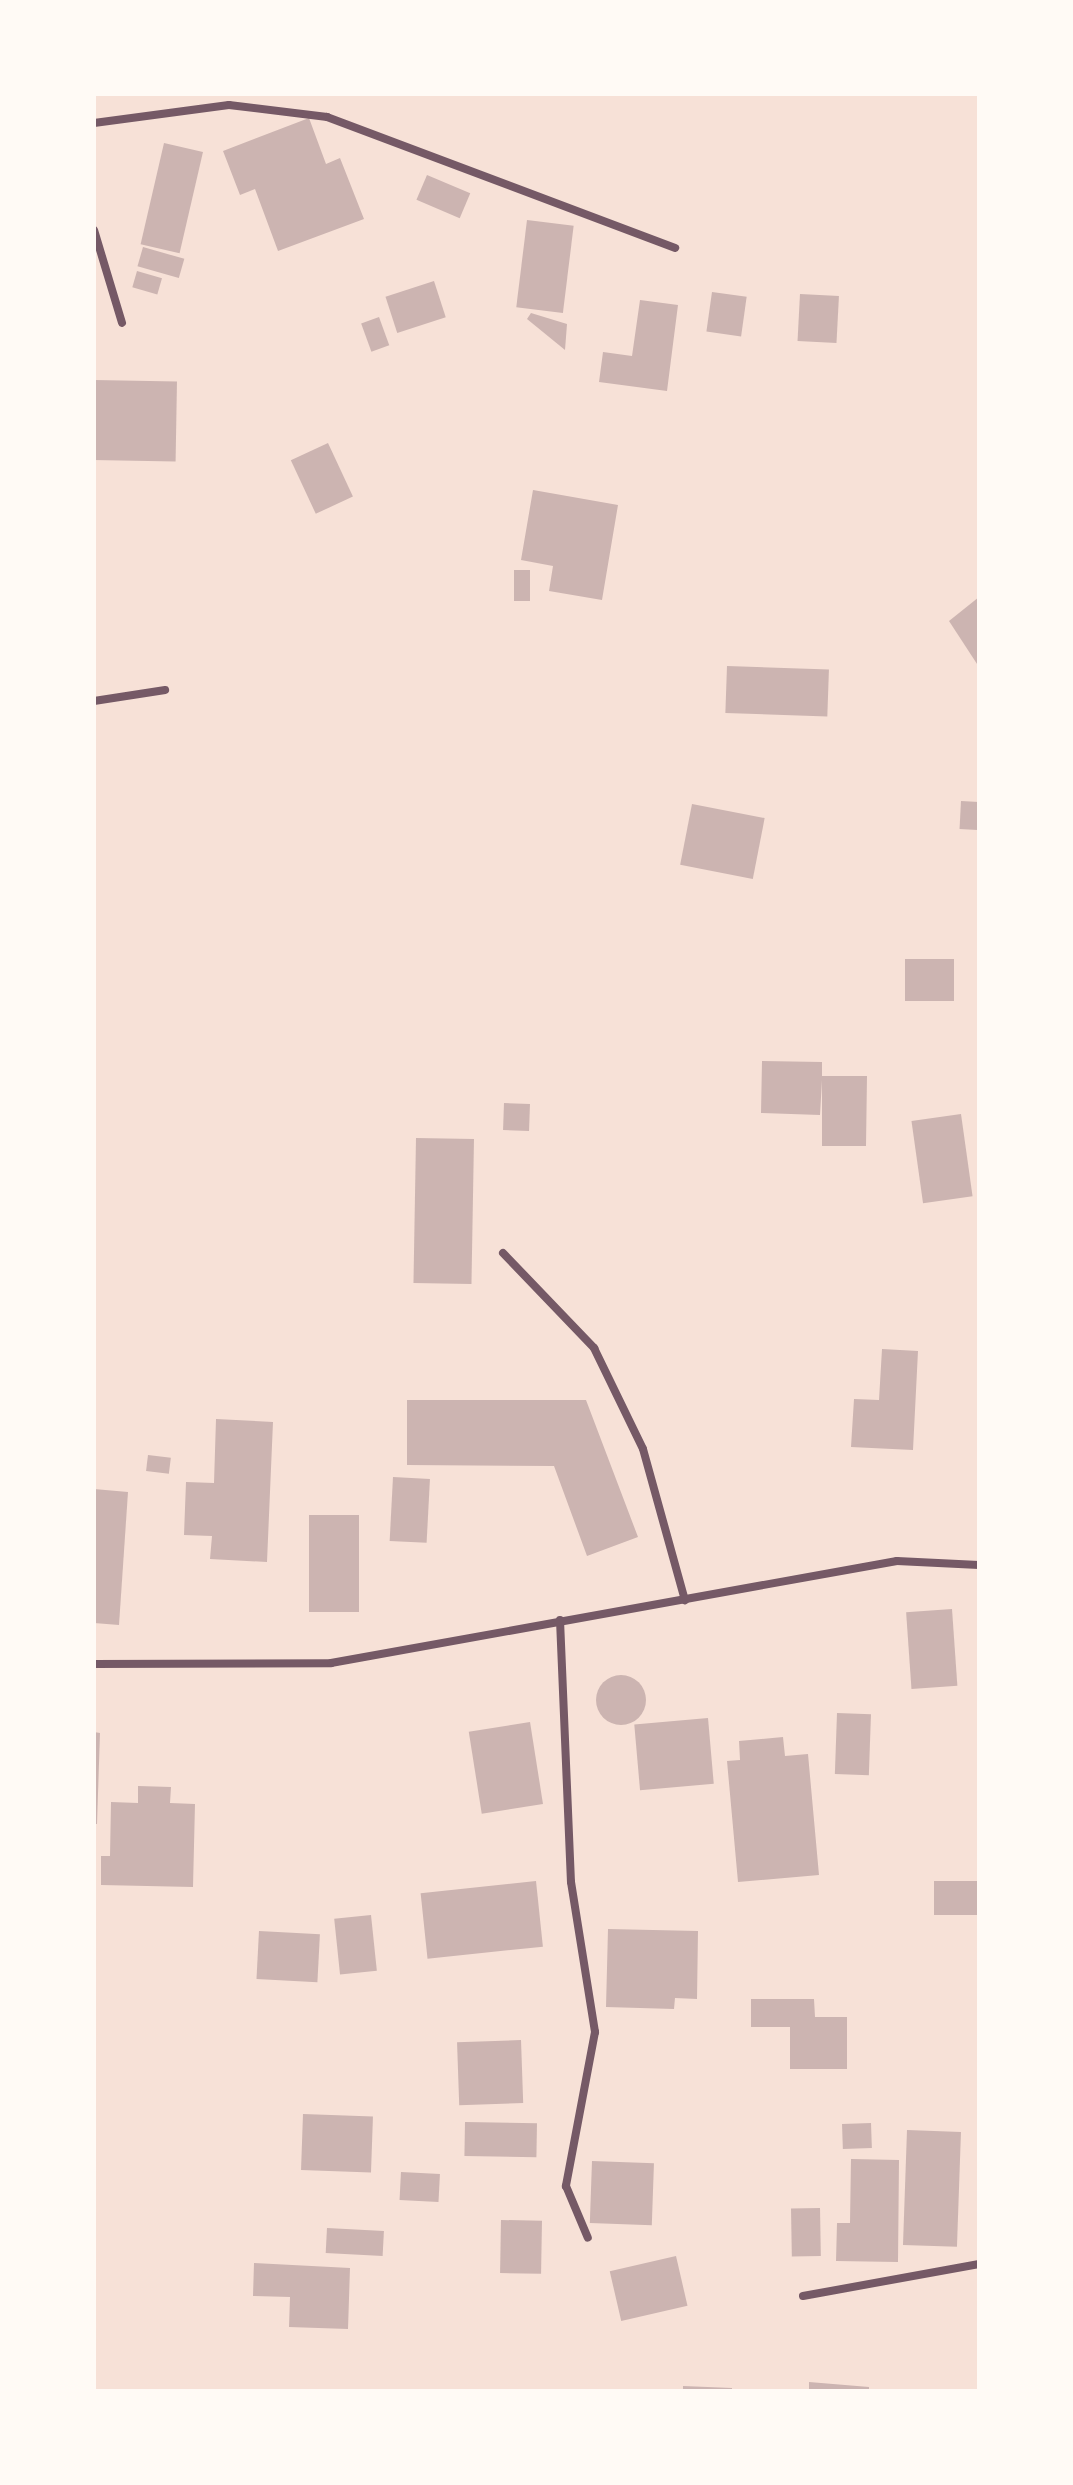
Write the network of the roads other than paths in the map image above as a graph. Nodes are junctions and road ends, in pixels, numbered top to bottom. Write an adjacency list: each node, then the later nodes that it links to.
1 (94, 123): 3 (street)
2 (94, 230): 4 (street)
3 (675, 248)
4 (122, 323)
5 (165, 690): 6 (street)
6 (94, 701)
7 (503, 1253): 9 (street)
8 (979, 1565): 9 (street)
9 (685, 1600): 10 (street)
10 (560, 1620): 11 (street); 12 (street)
11 (94, 1664)
12 (588, 2238)
13 (979, 2264): 14 (street)
14 (803, 2296)

